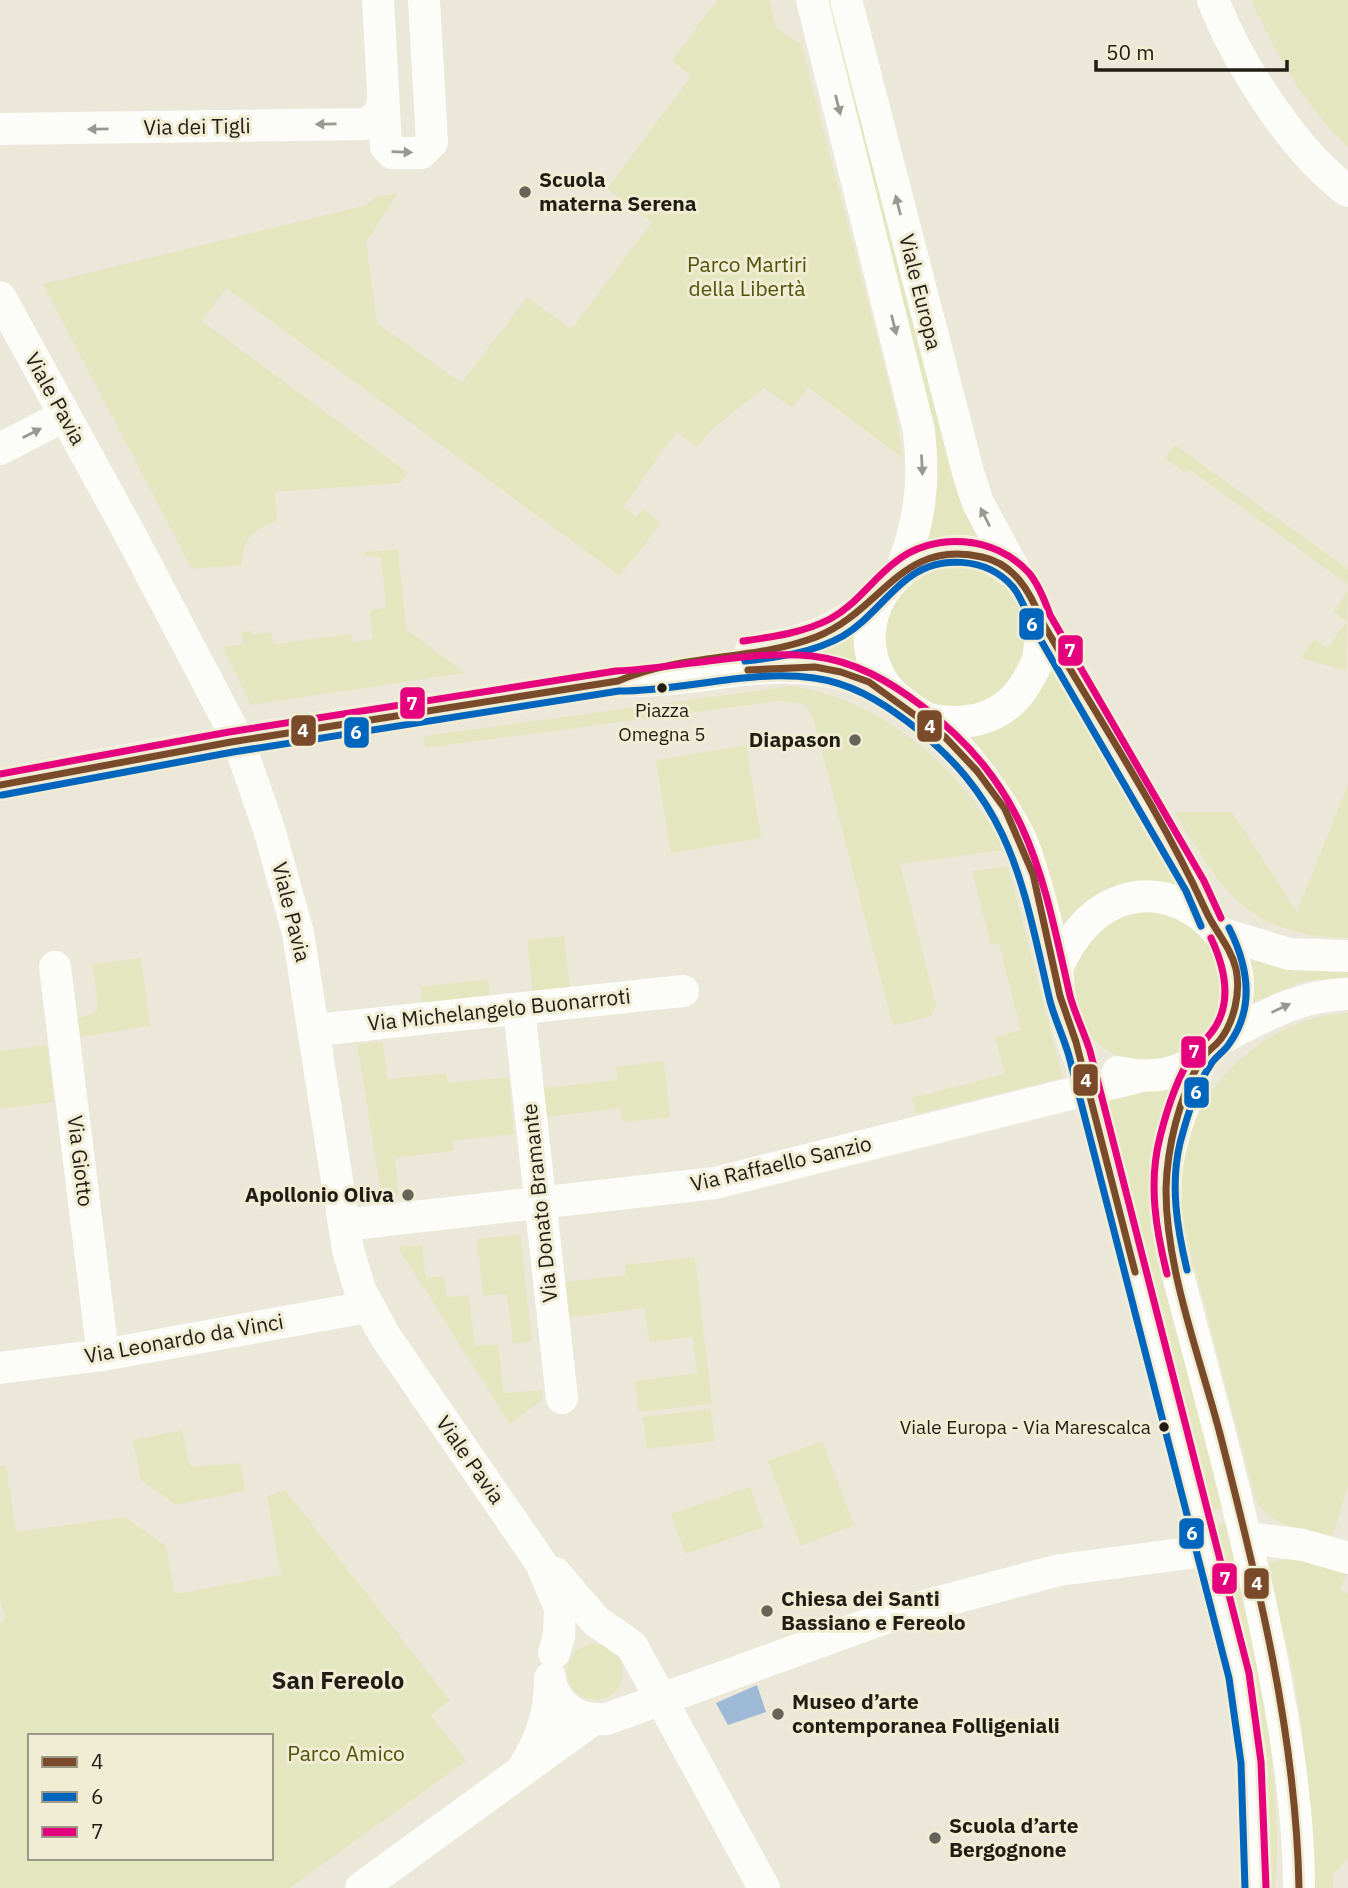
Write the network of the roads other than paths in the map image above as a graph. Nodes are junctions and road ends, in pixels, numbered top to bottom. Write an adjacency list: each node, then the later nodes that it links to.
1 (378, 0): 6 (street)
2 (424, 0): 6 (street, one-way to 2)
3 (812, 0): 13 (street, Viale Europa, one-way to 13)
4 (845, 0): 12 (street, Viale Europa, one-way to 4)
5 (1214, 2): 8 (street)
6 (383, 104): 7 (street, Via dei Tigli, one-way to 7)
7 (0, 129)
8 (1348, 191)
9 (0, 297): 10 (street, Viale Pavia)
10 (64, 416): 11 (street, one-way to 10); 18 (street, Viale Pavia)
11 (0, 449)
12 (1018, 577): 13 (street, Viale Europa); 14 (street, Viale Europa)
13 (892, 580): 15 (street); 16 (street, Viale Europa)
14 (1041, 620): 17 (street, Viale Europa); 20 (street, Viale Europa)
15 (618, 681): 16 (street); 18 (street)
16 (891, 695): 17 (street, Viale Europa)
17 (924, 718): 23 (street, Viale Europa)
18 (238, 740): 19 (street); 27 (street, Viale Pavia)
19 (0, 785)
20 (1215, 928): 21 (street); 23 (street); 29 (street, Viale Europa)
21 (1348, 956)
22 (55, 967): 35 (street, Via Giotto)
23 (1056, 968): 28 (street, Viale Europa)
24 (683, 991): 26 (street, Via Michelangelo Buonarroti)
25 (1348, 994): 29 (street, one-way to 25)
26 (519, 1009): 27 (street, Via Michelangelo Buonarroti); 32 (street, Via Donato Bramante)
27 (316, 1030): 33 (street, Viale Pavia)
28 (1076, 1042): 30 (street, Viale Europa); 31 (street, Viale Europa)
29 (1211, 1049): 30 (street, Viale Europa); 39 (street, Viale Europa)
30 (1138, 1077): 31 (street, Via Raffaello Sanzio)
31 (1088, 1088): 32 (street, Via Raffaello Sanzio); 40 (street, Viale Europa)
32 (540, 1204): 33 (street, Via Raffaello Sanzio); 37 (street, Via Donato Bramante)
33 (344, 1225): 34 (street, Viale Pavia)
34 (368, 1307): 35 (street, Via Leonardo da Vinci); 38 (street, Viale Pavia)
35 (103, 1355): 36 (street, Via Leonardo da Vinci)
36 (0, 1368)
37 (562, 1398)
38 (524, 1538): 42 (street, Viale Pavia); 44 (street, Viale Pavia)
39 (1247, 1538): 41 (street); 52 (street, Viale Europa)
40 (1205, 1551): 45 (street); 51 (street, Viale Europa)
41 (1348, 1558)
42 (607, 1629): 43 (street, Viale Pavia); 44 (street)
43 (639, 1660): 45 (street, Viale Pavia); 46 (street)
44 (552, 1668): 46 (street); 48 (street, Viale Pavia)
45 (662, 1700): 46 (street); 47 (street, Viale Pavia)
46 (614, 1715): 47 (street, Viale Pavia); 48 (street)
47 (690, 1755): 50 (street, Viale Pavia)
48 (517, 1776): 49 (street)
49 (361, 1888)
50 (764, 1888)
51 (1256, 1888)
52 (1299, 1888)

